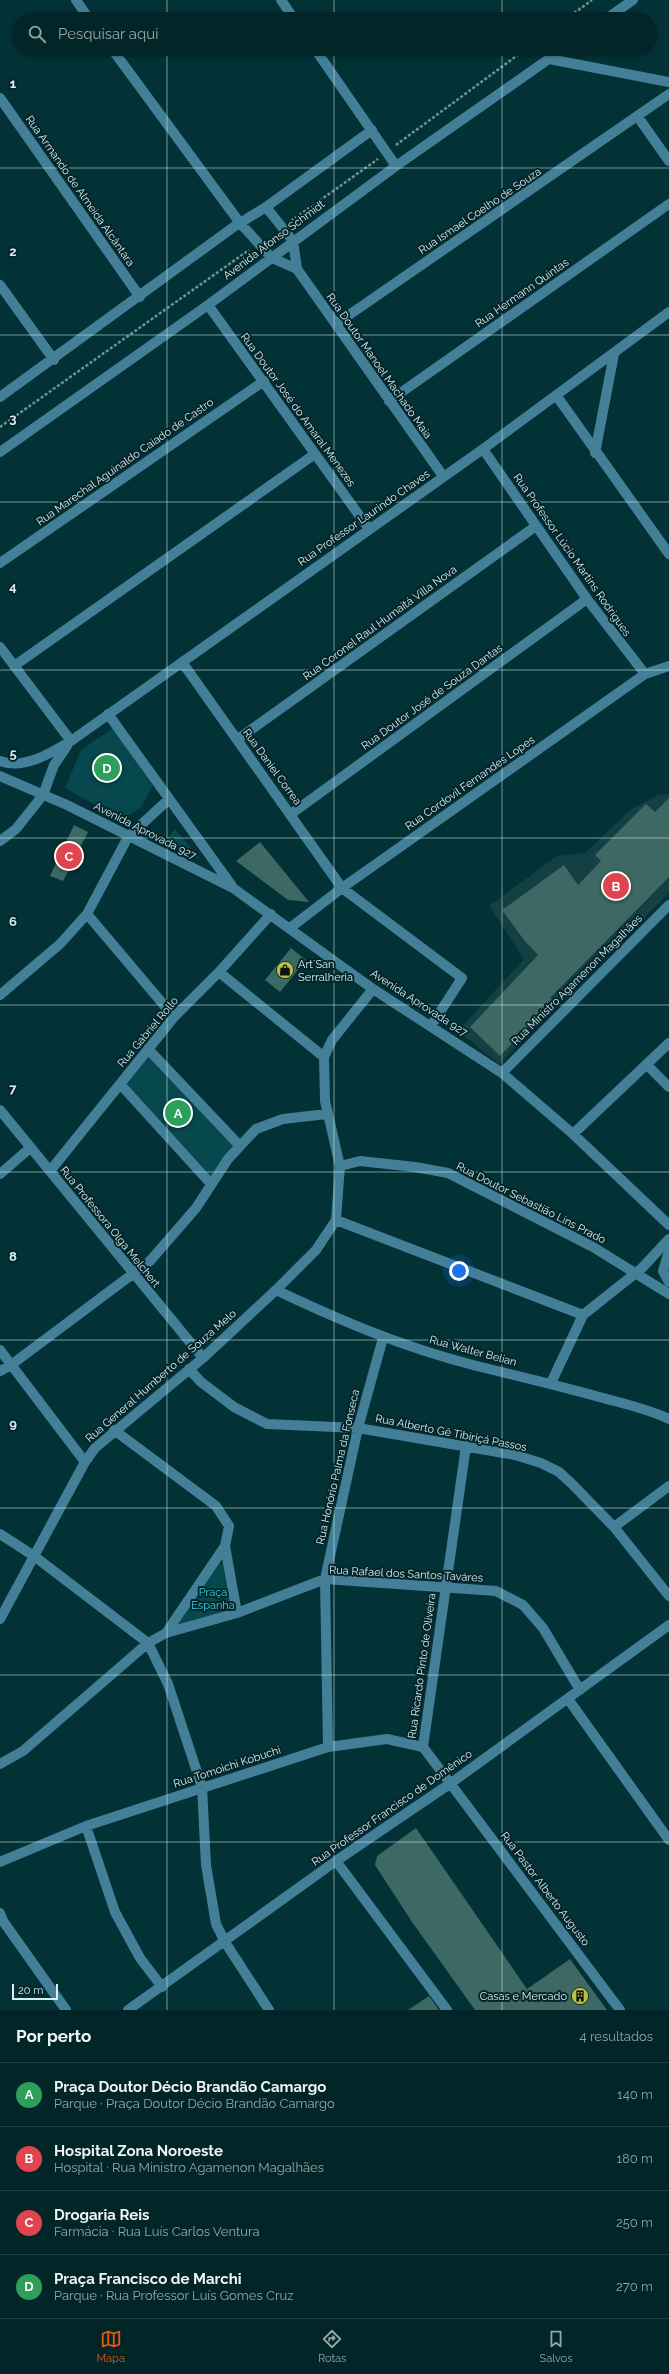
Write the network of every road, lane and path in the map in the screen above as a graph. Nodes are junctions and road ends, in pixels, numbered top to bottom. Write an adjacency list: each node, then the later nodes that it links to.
1 (76, 0): 5 (street)
2 (281, 0): 6 (street)
3 (592, 0): 7 (path)
4 (633, 0): 8 (street)
5 (85, 12)
6 (289, 12)
7 (576, 12)
8 (616, 12)
9 (117, 56): 22 (street)
10 (320, 56): 17 (street)
11 (553, 56): 12 (street, Avenida Afonso Schmidt)
12 (549, 59): 13 (street); 19 (street, Avenida Afonso Schmidt)
13 (669, 82)
14 (669, 94): 16 (street, Rua Ismael Coelho de Souza)
15 (0, 98): 27 (street, Rua Armando de Almeida Alcântara)
16 (638, 117): 18 (street); 30 (street, Rua Ismael Coelho de Souza)
17 (372, 130): 19 (street); 21 (street)
18 (669, 160)
19 (396, 166): 23 (street, Avenida Afonso Schmidt)
20 (669, 204): 36 (street, Rua Hermann Quintas)
21 (266, 207): 22 (street); 23 (street)
22 (240, 223): 24 (street); 27 (street)
23 (293, 241): 24 (street, Avenida Afonso Schmidt); 25 (street, Rua Doutor Manoel Machado Maia)
24 (272, 258): 25 (street); 28 (street, Avenida Afonso Schmidt)
25 (297, 269): 30 (street, Rua Doutor Manoel Machado Maia)
26 (0, 285): 32 (street)
27 (140, 297): 32 (street)
28 (208, 305): 33 (street, Rua Doutor José do Amaral Menezes); 38 (street, Avenida Afonso Schmidt)
29 (669, 312): 31 (street, Rua Professor Laurindo Chaves)
30 (336, 324): 36 (street, Rua Doutor Manoel Machado Maia)
31 (614, 354): 34 (street, Rua Professor Laurindo Chaves); 39 (street)
32 (54, 360): 35 (street)
33 (264, 381): 40 (street, Rua Doutor José do Amaral Menezes); 45 (street, Rua Marechal Aguinaldo Caiado de Castro)
34 (556, 395): 37 (street, Rua Professor Laurindo Chaves); 39 (street)
35 (0, 397)
36 (389, 401): 41 (street, Rua Doutor Manoel Machado Maia)
37 (483, 449): 41 (street, Rua Professor Laurindo Chaves); 42 (street, Rua Professor Lúcio Martins Rodrigues)
38 (0, 452)
39 (595, 453): 44 (street)
40 (314, 454): 43 (street, Rua Doutor José do Amaral Menezes); 49 (street)
41 (443, 476): 43 (street, Rua Professor Laurindo Chaves)
42 (536, 526): 46 (street, Rua Professor Lúcio Martins Rodrigues); 53 (street, Rua Coronel Raul Humaitá Villa Nova)
43 (369, 529): 48 (street, Rua Professor Laurindo Chaves)
44 (669, 554)
45 (0, 563)
46 (587, 599): 51 (street, Rua Professor Lúcio Martins Rodrigues); 59 (street, Rua Doutor José de Souza Dantas)
47 (0, 647): 49 (street)
48 (182, 662): 52 (street, Rua Professor Laurindo Chaves); 53 (street, Rua Daniel Correa)
49 (14, 666): 54 (street)
50 (669, 666): 51 (street, Rua Cordovil Fernandes Lopes)
51 (644, 674): 63 (street, Rua Cordovil Fernandes Lopes)
52 (108, 714): 54 (street, Rua Professor Laurindo Chaves); 58 (street)
53 (238, 739): 59 (street, Rua Daniel Correa)
54 (71, 741): 55 (street); 57 (street)
55 (0, 761)
56 (0, 776): 57 (street)
57 (43, 795): 60 (street, Avenida Aprovada 927); 61 (street)
58 (169, 800): 60 (street); 62 (street)
59 (291, 814): 63 (street, Rua Daniel Correa)
60 (128, 837): 62 (street, Avenida Aprovada 927); 65 (street)
61 (0, 841)
62 (233, 888): 66 (street, Avenida Aprovada 927)
63 (342, 888): 67 (street, Rua Cordovil Fernandes Lopes); 72 (street, Rua Daniel Correa)
64 (669, 905): 77 (street, Rua Ministro Agamenon Magalhães)
65 (87, 914): 70 (street); 71 (street)
66 (271, 914): 67 (street, Avenida Aprovada 927); 68 (street, Rua Gabriel Rollo)
67 (290, 928): 69 (street, Avenida Aprovada 927)
68 (219, 972): 71 (street, Rua Gabriel Rollo); 75 (street)
69 (373, 989): 72 (street, Avenida Aprovada 927); 75 (street, Rua General Humberto de Souza Melo)
70 (0, 995)
71 (174, 1017): 74 (street, Rua Gabriel Rollo)
72 (431, 1026): 77 (street, Avenida Aprovada 927)
73 (669, 1042): 76 (street)
74 (148, 1049): 78 (street, Rua Gabriel Rollo); 83 (street)
75 (324, 1057): 81 (street, Rua General Humberto de Souza Melo)
76 (647, 1065): 79 (street); 82 (street)
77 (502, 1073): 82 (street, Avenida Aprovada 927)
78 (120, 1084): 86 (street, Rua Gabriel Rollo); 88 (street)
79 (669, 1087)
80 (0, 1110): 84 (street, Rua Professora Olga Melchert)
81 (327, 1114): 83 (street); 85 (street, Rua General Humberto de Souza Melo)
82 (573, 1134): 90 (street, Avenida Aprovada 927)
83 (240, 1146): 88 (street)
84 (30, 1148): 86 (street, Rua Professora Olga Melchert); 87 (street)
85 (340, 1166): 89 (street, Rua General Humberto de Souza Melo); 93 (street, Rua Doutor Sebastião Lins Prado)
86 (50, 1171): 94 (street, Rua Professora Olga Melchert)
87 (0, 1174)
88 (211, 1184): 94 (street)
89 (336, 1220): 96 (street, Rua General Humberto de Souza Melo); 98 (street)
90 (669, 1225)
91 (669, 1239): 93 (street)
92 (669, 1252): 95 (street)
93 (635, 1273): 97 (street, Rua Doutor Sebastião Lins Prado); 98 (street)
94 (133, 1276): 101 (street, Rua Professora Olga Melchert); 102 (street)
95 (669, 1282)
96 (276, 1290): 99 (street, Rua Walter Belian); 101 (street, Rua General Humberto de Souza Melo)
97 (669, 1294)
98 (583, 1315): 105 (street)
99 (383, 1338): 105 (street, Rua Walter Belian); 107 (street, Rua Honório Palma da Fonseca)
100 (0, 1350): 102 (street)
101 (203, 1358): 103 (street, Rua General Humberto de Souza Melo)
102 (11, 1365): 104 (street); 110 (street)
103 (189, 1368): 107 (street, Rua Alberto Gê Tibiriçá Passos); 108 (street, Rua General Humberto de Souza Melo)
104 (0, 1371)
105 (551, 1383): 106 (street, Rua Walter Belian)
106 (669, 1419)
107 (358, 1428): 109 (street, Rua Alberto Gê Tibiriçá Passos); 116 (street, Rua Honório Palma da Fonseca)
108 (114, 1430): 110 (street, Rua General Humberto de Souza Melo); 114 (street)
109 (466, 1446): 112 (street, Rua Alberto Gê Tibiriçá Passos); 117 (street, Rua Ricardo Pinto de Oliveira)
110 (84, 1462): 115 (street, Rua General Humberto de Souza Melo)
111 (669, 1486): 112 (street)
112 (614, 1527): 118 (street, Rua Alberto Gê Tibiriçá Passos)
113 (0, 1534): 115 (street)
114 (225, 1546): 119 (street); 122 (street)
115 (34, 1556): 120 (street, Rua General Humberto de Souza Melo); 123 (street)
116 (325, 1580): 117 (street, Rua Rafael dos Santos Taváres); 119 (street, Rua Rafael dos Santos Taváres); 126 (street, Rua Honório Palma da Fonseca)
117 (445, 1586): 124 (street, Rua Rafael dos Santos Taváres); 127 (street, Rua Ricardo Pinto de Oliveira)
118 (669, 1596)
119 (237, 1614): 122 (street, Rua Rafael dos Santos Taváres)
120 (0, 1620)
121 (669, 1625): 124 (street, Rua Professor Francisco de Domênico)
122 (166, 1633): 123 (street)
123 (148, 1643): 128 (street); 130 (street)
124 (580, 1690): 125 (street, Rua Professor Francisco de Domênico)
125 (568, 1699): 129 (street, Rua Professor Francisco de Domênico); 132 (street)
126 (328, 1747): 127 (street, Rua Tomoichi Kobuchi); 130 (street, Rua Tomoichi Kobuchi)
127 (423, 1747): 129 (street)
128 (0, 1764)
129 (451, 1783): 133 (street, Rua Professor Francisco de Domênico); 142 (street, Rua Pastor Alberto Augusto)
130 (202, 1787): 131 (street, Rua Tomoichi Kobuchi); 136 (street)
131 (86, 1826): 134 (street, Rua Tomoichi Kobuchi); 137 (street)
132 (669, 1840)
133 (336, 1861): 136 (street, Rua Professor Francisco de Domênico); 141 (street)
134 (0, 1862)
135 (0, 1913): 138 (street)
136 (225, 1942): 137 (street, Rua Professor Francisco de Domênico); 140 (street)
137 (162, 1987): 139 (street, Rua Professor Francisco de Domênico)
138 (66, 2010)
139 (128, 2010)
140 (269, 2010)
141 (447, 2010)
142 (620, 2010)

